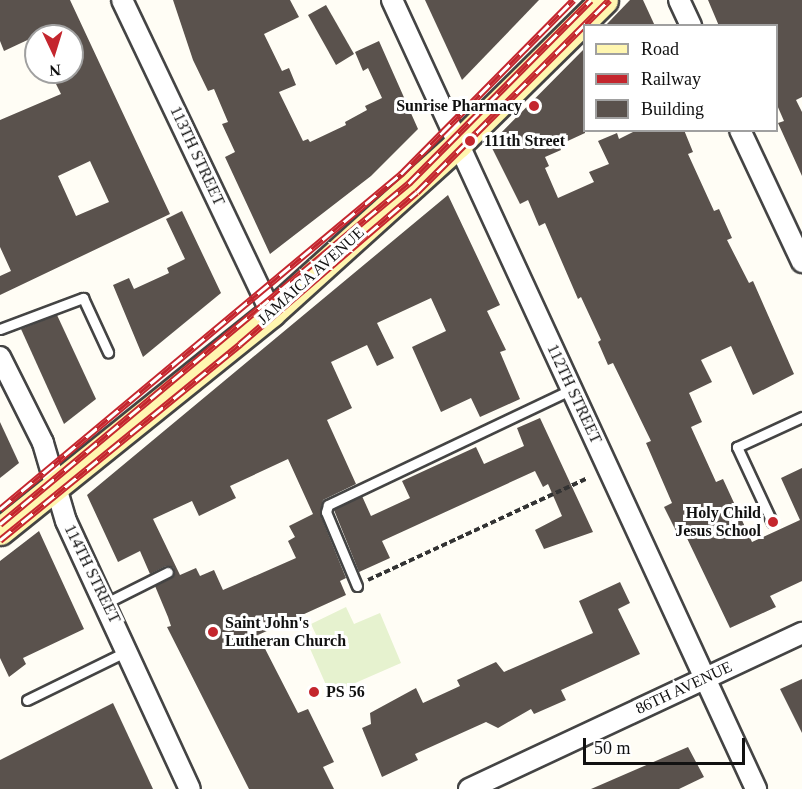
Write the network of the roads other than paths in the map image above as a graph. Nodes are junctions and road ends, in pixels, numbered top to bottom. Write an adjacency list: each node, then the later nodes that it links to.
1 (123, 0): 9 (street, 113TH STREET)
2 (392, 0): 7 (street, 112TH STREET)
3 (604, 0): 7 (main road, JAMAICA AVENUE)
4 (679, 0): 5 (street)
5 (690, 24)
6 (741, 132): 8 (street)
7 (458, 144): 9 (main road, JAMAICA AVENUE); 13 (street, 112TH STREET)
8 (802, 262)
9 (271, 313): 15 (main road, JAMAICA AVENUE)
10 (0, 329): 11 (lane)
11 (108, 352)
12 (0, 357): 15 (street, 114TH STREET)
13 (572, 389): 19 (lane); 23 (street, 112TH STREET)
14 (802, 417): 16 (lane)
15 (53, 485): 17 (main road, JAMAICA AVENUE); 20 (street, 114TH STREET)
16 (772, 522)
17 (0, 531)
18 (168, 572): 20 (lane)
19 (357, 586)
20 (106, 603): 22 (street, 114TH STREET)
21 (802, 633): 23 (street, 86TH AVENUE)
22 (129, 650): 24 (lane); 26 (street, 114TH STREET)
23 (705, 678): 25 (street, 86TH AVENUE); 27 (street, 112TH STREET)
24 (27, 700)
25 (472, 788)
26 (190, 789)
27 (756, 789)

